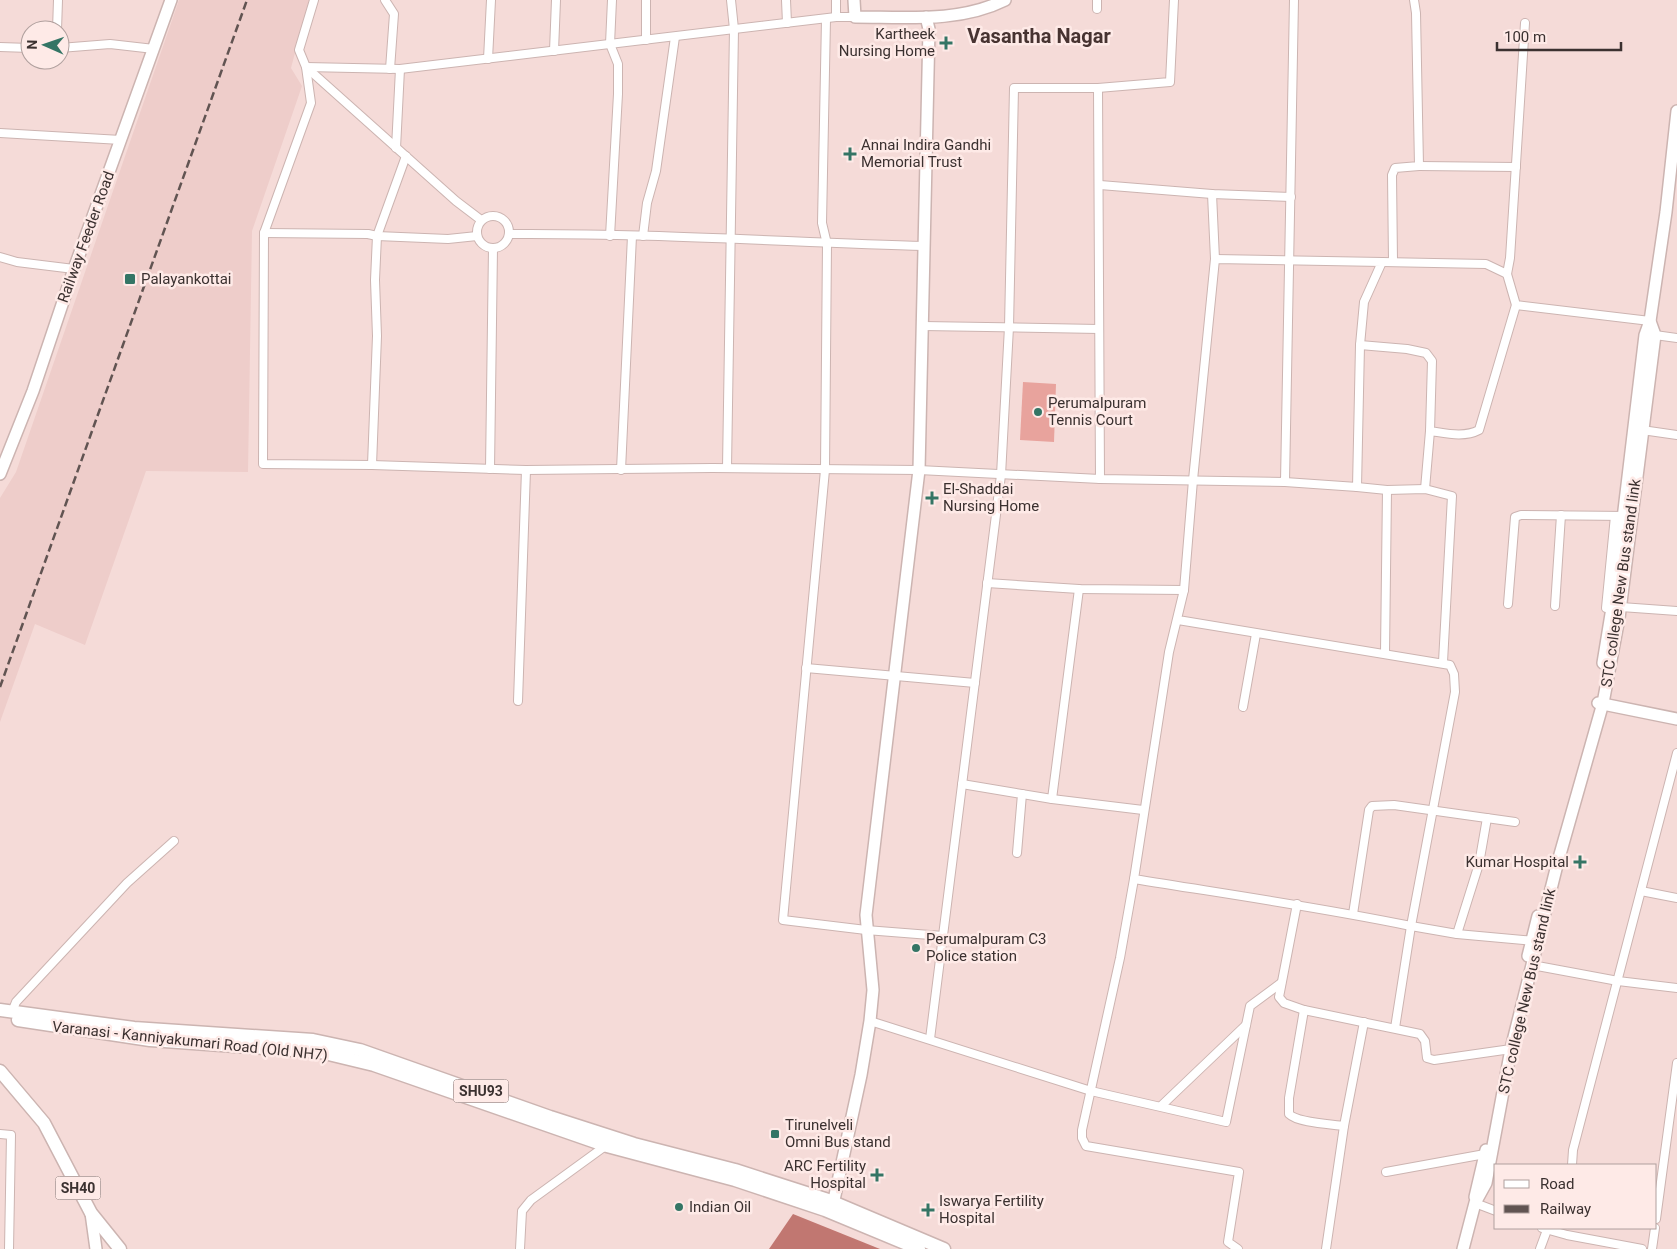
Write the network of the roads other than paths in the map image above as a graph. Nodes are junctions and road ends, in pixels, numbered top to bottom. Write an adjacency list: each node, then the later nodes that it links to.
1 (58, 0): 23 (street)
2 (171, 0): 33 (street, Railway Feeder Road)
3 (314, 0): 36 (street)
4 (385, 0): 37 (street)
5 (491, 0): 35 (street)
6 (556, 0): 34 (street)
7 (612, 0): 29 (street)
8 (646, 0): 28 (street)
9 (732, 0): 26 (street)
10 (786, 0): 24 (street)
11 (836, 0): 19 (street)
12 (854, 0): 20 (street)
13 (1005, 0): 21 (street)
14 (1097, 0): 18 (street)
15 (1174, 0): 39 (street)
16 (1294, 0): 49 (street)
17 (1414, 0): 45 (street)
18 (1097, 9)
19 (836, 17): 20 (street); 22 (street)
20 (854, 17): 21 (street)
21 (926, 17): 60 (street)
22 (826, 18): 24 (street); 59 (street)
23 (57, 20)
24 (787, 23): 26 (street)
25 (1525, 23): 46 (street)
26 (734, 30): 27 (street); 58 (street)
27 (675, 37): 28 (street); 57 (street)
28 (646, 40): 29 (street)
29 (610, 44): 34 (street); 55 (street)
30 (0, 47): 32 (street)
31 (70, 47): 33 (street)
32 (20, 48)
33 (154, 49): 42 (street, Railway Feeder Road)
34 (554, 51): 35 (street)
35 (488, 59): 38 (street)
36 (306, 67): 37 (street); 43 (street); 51 (street)
37 (390, 69): 38 (street)
38 (400, 69): 43 (street)
39 (1098, 88): 47 (street); 72 (street)
40 (1677, 111): 70 (street, STC college New Bus stand link)
41 (0, 133): 42 (street)
42 (121, 140): 67 (street, Railway Feeder Road)
43 (396, 148): 44 (street)
44 (406, 156): 50 (street); 53 (street)
45 (1419, 166): 46 (street); 65 (street)
46 (1516, 167): 68 (street)
47 (1100, 185): 48 (street); 73 (street)
48 (1212, 194): 49 (street); 63 (street)
49 (1291, 197): 64 (street)
50 (481, 220): 52 (street); 54 (street)
51 (264, 233): 53 (street); 80 (street)
52 (509, 234): 55 (street); 61 (street)
53 (377, 236): 54 (street); 80 (street)
54 (477, 236): 61 (street)
55 (610, 236): 56 (street)
56 (632, 236): 57 (street); 85 (street)
57 (642, 236): 58 (street)
58 (730, 238): 59 (street); 81 (street)
59 (827, 244): 60 (street); 86 (street)
60 (922, 246): 71 (street); 87 (street)
61 (492, 248): 82 (street)
62 (0, 257): 67 (street)
63 (1216, 259): 64 (street); 90 (street)
64 (1290, 261): 66 (street); 91 (street)
65 (1393, 261): 66 (street); 68 (street)
66 (1382, 262): 76 (street)
67 (74, 269): 83 (street, Railway Feeder Road)
68 (1507, 274): 69 (street)
69 (1516, 305): 70 (street); 78 (street)
70 (1650, 321): 74 (street, STC college New Bus stand link); 96 (street)
71 (923, 326): 72 (street); 87 (street)
72 (1009, 326): 73 (street); 88 (street)
73 (1099, 329): 89 (street)
74 (1655, 335): 75 (street); 77 (street, STC college New Bus stand link)
75 (1677, 338)
76 (1360, 345): 78 (street); 92 (street)
77 (1642, 430): 79 (street); 96 (street, STC college New Bus stand link)
78 (1430, 431): 93 (street)
79 (1677, 435)
80 (372, 465): 82 (street)
81 (727, 468): 85 (street); 86 (street)
82 (490, 469): 84 (street)
83 (1, 470)
84 (526, 470): 85 (street); 112 (street)
85 (621, 470)
86 (825, 470): 87 (street); 109 (street)
87 (915, 470): 88 (street); 110 (street)
88 (1001, 475): 89 (street); 97 (street)
89 (1100, 480): 90 (street)
90 (1193, 480): 91 (street); 99 (street)
91 (1285, 482): 92 (street)
92 (1357, 487): 94 (street)
93 (1425, 489): 94 (street); 108 (street)
94 (1387, 490): 107 (street)
95 (1561, 515): 96 (street); 100 (street); 101 (street)
96 (1623, 516): 102 (street, STC college New Bus stand link); 103 (street); 113 (street)
97 (987, 583): 98 (street); 111 (street)
98 (1079, 589): 99 (street); 119 (street)
99 (1184, 590): 105 (street)
100 (1508, 604)
101 (1555, 606)
102 (1621, 607): 104 (street); 113 (street, STC college New Bus stand link)
103 (1606, 608)
104 (1677, 611)
105 (1178, 620): 106 (street); 120 (street)
106 (1256, 634): 107 (street); 114 (street)
107 (1385, 653): 108 (street)
108 (1443, 662): 121 (street)
109 (806, 668): 110 (street); 132 (street)
110 (890, 676): 111 (street); 132 (street)
111 (975, 683): 117 (street)
112 (518, 701)
113 (1600, 703): 115 (street); 135 (street, STC college New Bus stand link)
114 (1244, 707)
115 (1677, 719)
116 (1677, 753): 127 (street)
117 (962, 784): 118 (street); 134 (street)
118 (1022, 794): 119 (street); 125 (street)
119 (1052, 799): 120 (street)
120 (1143, 810): 126 (street)
121 (1433, 810): 122 (street); 130 (street); 131 (street)
122 (1487, 818): 123 (street); 133 (street)
123 (1515, 822)
124 (174, 841): 141 (street)
125 (1017, 853)
126 (1134, 879): 129 (street); 151 (street)
127 (1641, 891): 128 (street); 137 (street)
128 (1677, 898)
129 (1297, 904): 130 (street); 138 (street)
130 (1353, 914): 131 (street)
131 (1411, 926): 133 (street); 146 (street)
132 (862, 929): 134 (street); 143 (street); 160 (street)
133 (1457, 934): 135 (street)
134 (944, 936): 147 (street)
135 (1536, 941): 136 (street, STC college New Bus stand link); 148 (street)
136 (1532, 965): 137 (street); 148 (street, STC college New Bus stand link)
137 (1618, 981): 139 (street); 157 (street)
138 (1281, 983): 140 (street); 145 (street)
139 (1677, 988)
140 (1304, 1010): 144 (street); 153 (street)
141 (6, 1011): 155 (main road, Varanasi - Kanniyakumari Road (Old NH7) / SHU93)
142 (0, 1018): 155 (main road, Varanasi - Kanniyakumari Road (Old NH7) / SHU93)
143 (870, 1021): 147 (street); 160 (street)
144 (1364, 1022): 146 (street); 153 (street)
145 (1246, 1024): 152 (street); 152 (street)
146 (1395, 1028): 148 (street)
147 (930, 1039): 151 (street)
148 (1507, 1050): 156 (street); 159 (street, STC college New Bus stand link)
149 (1677, 1063): 162 (street)
150 (0, 1071): 163 (main road, SH40)
151 (1090, 1091): 152 (street); 174 (street)
152 (1161, 1106)
153 (1344, 1126): 175 (street)
154 (0, 1134): 168 (street)
155 (609, 1142): 160 (main road, Varanasi - Kanniyakumari Road (Old NH7) / SHU93); 171 (street)
156 (1485, 1154): 158 (street); 159 (street)
157 (1572, 1164)
158 (1386, 1172)
159 (1475, 1204): 161 (street); 176 (street, STC college New Bus stand link)
160 (829, 1206): 172 (main road, Varanasi - Kanniyakumari Road (Old NH7) / SHU93); 173 (main road, Varanasi - Kanniyakumari Road (Old NH7) / SHU93)
161 (1494, 1210)
162 (1657, 1212)
163 (91, 1213): 169 (street); 170 (main road, SH40)
164 (1544, 1229): 166 (street); 177 (street)
165 (1655, 1229): 179 (street)
166 (1567, 1231): 167 (street)
167 (1600, 1245): 178 (street)
168 (9, 1249)
169 (96, 1249)
170 (120, 1249)
171 (520, 1249)
172 (919, 1249)
173 (944, 1249)
174 (1238, 1249)
175 (1326, 1249)
176 (1463, 1249)
177 (1540, 1249)
178 (1642, 1249)
179 (1652, 1249)

